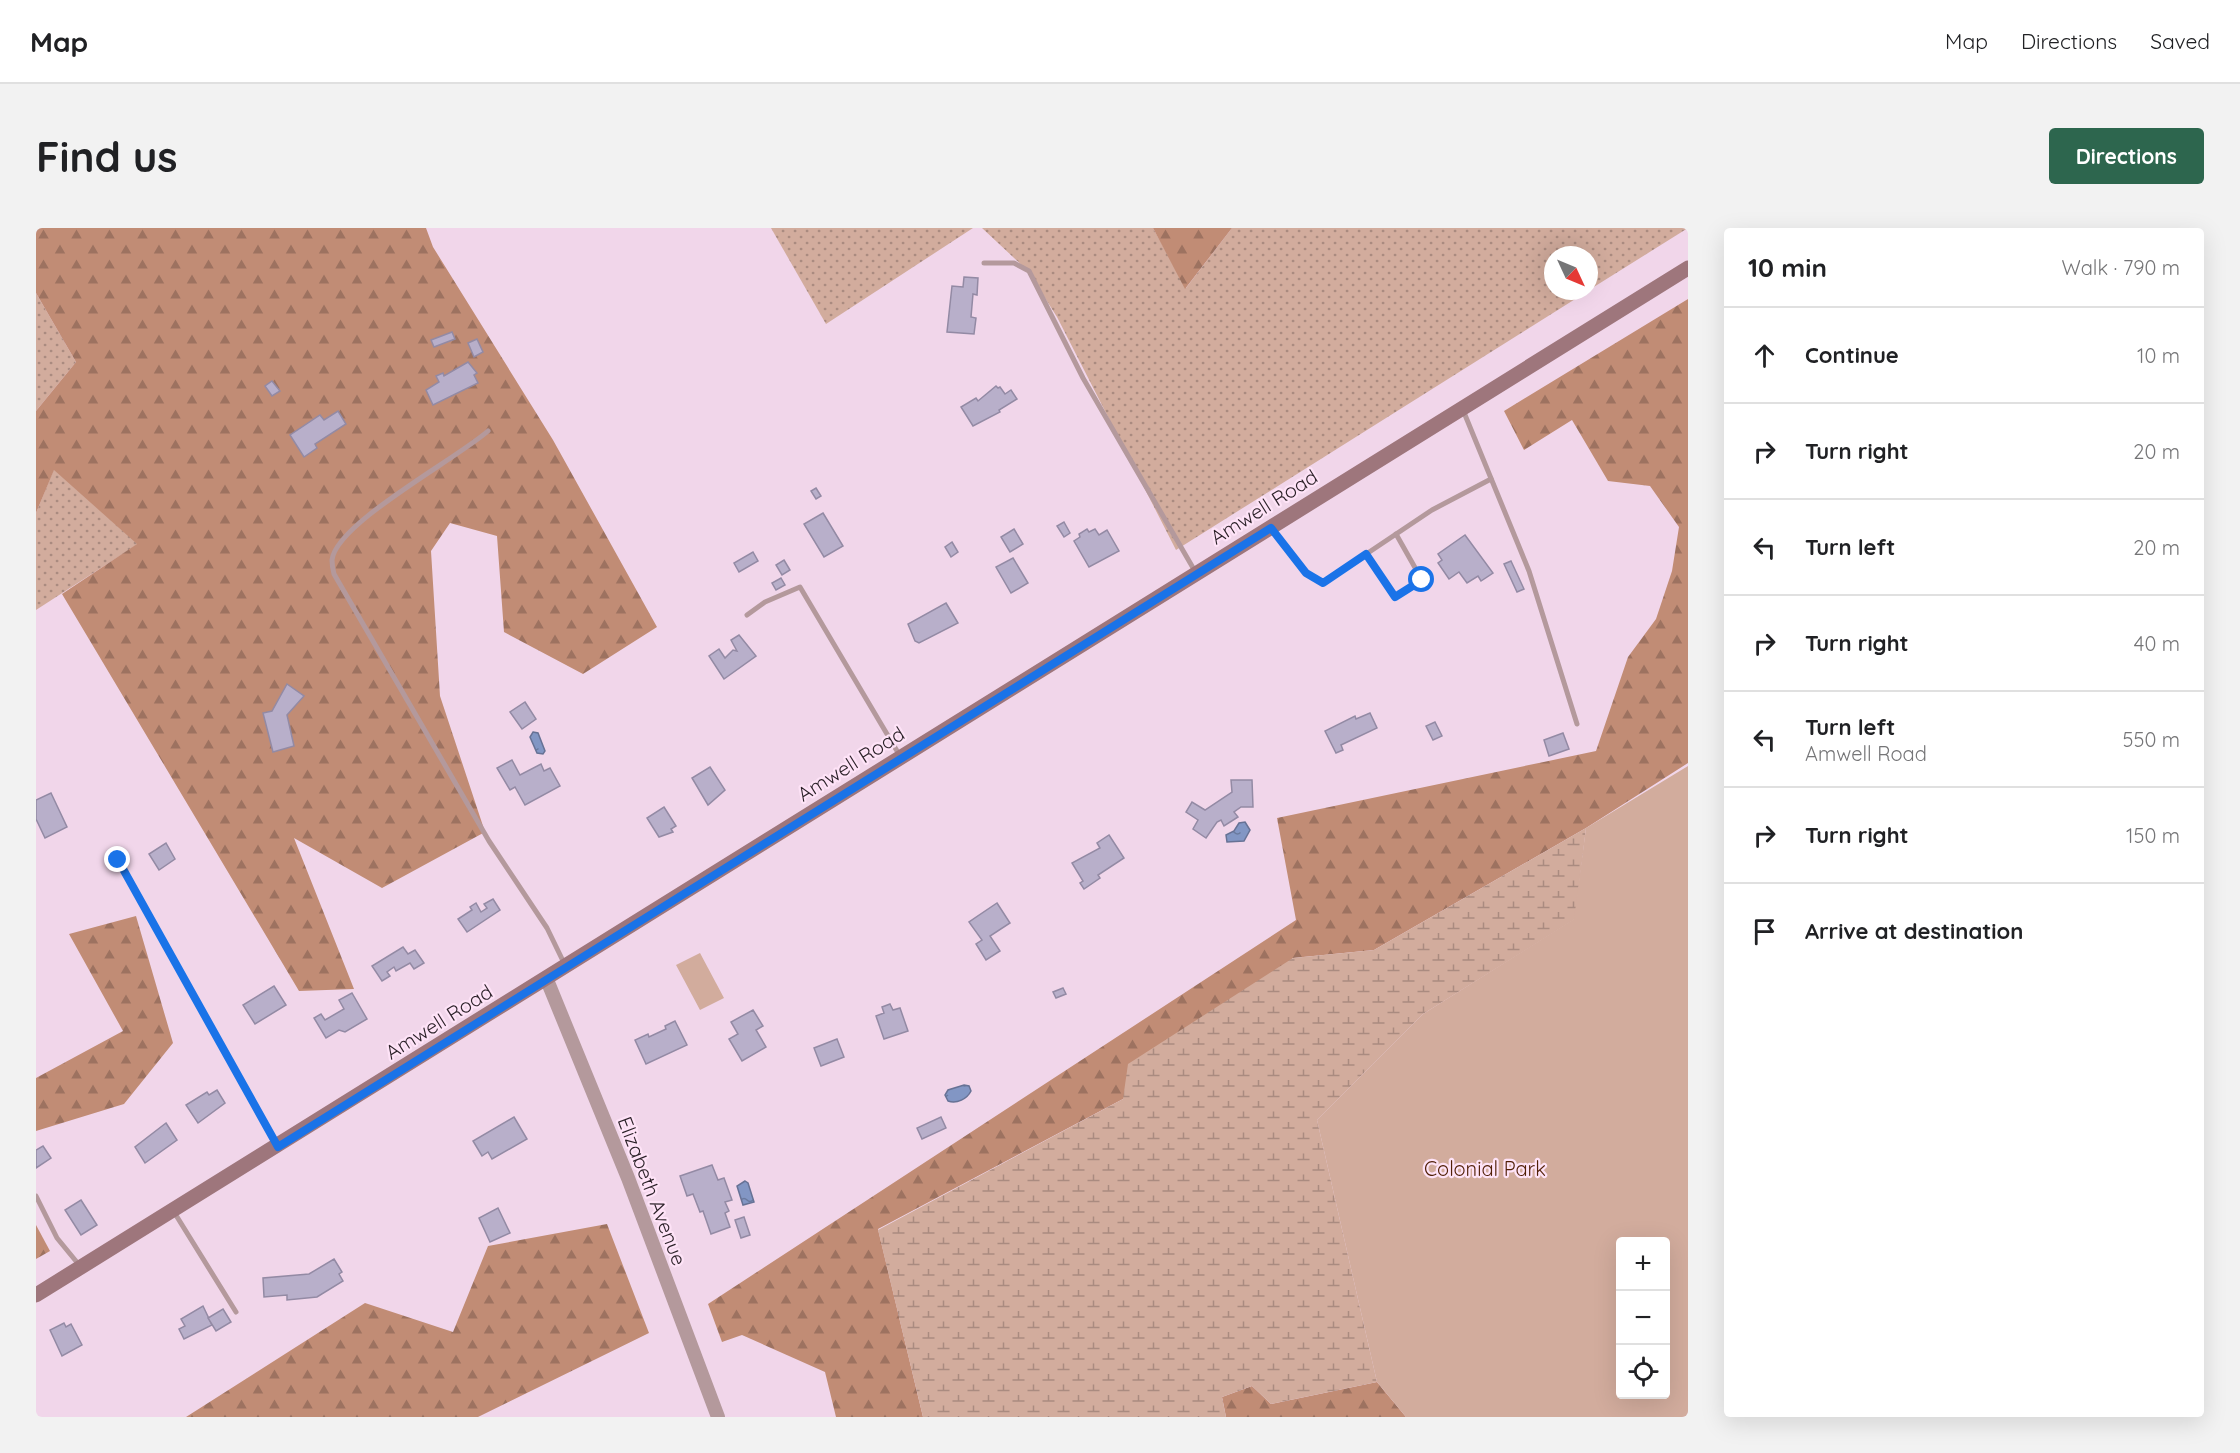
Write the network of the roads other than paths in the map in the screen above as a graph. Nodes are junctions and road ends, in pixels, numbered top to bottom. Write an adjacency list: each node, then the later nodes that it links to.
1 (984, 263): 9 (lane)
2 (1688, 267): 3 (main road, Amwell Road)
3 (1462, 409): 5 (lane); 6 (main road, Amwell Road)
4 (488, 431): 14 (lane)
5 (1491, 479): 7 (lane); 11 (lane)
6 (1271, 528): 8 (lane); 9 (main road, Amwell Road)
7 (1396, 534): 8 (lane); 8 (lane)
8 (1366, 554)
9 (1197, 574): 12 (main road, Amwell Road)
10 (747, 615): 12 (lane)
11 (1577, 724)
12 (901, 758): 14 (main road, Amwell Road)
13 (118, 860): 16 (lane)
14 (566, 967): 15 (main road, Amwell Road)
15 (547, 980): 16 (main road, Amwell Road); 22 (street, Elizabeth Avenue)
16 (278, 1147): 18 (main road, Amwell Road)
17 (36, 1196): 19 (lane)
18 (174, 1211): 19 (main road, Amwell Road); 21 (lane)
19 (81, 1267): 20 (main road, Amwell Road)
20 (36, 1295)
21 (236, 1312)
22 (718, 1417)

